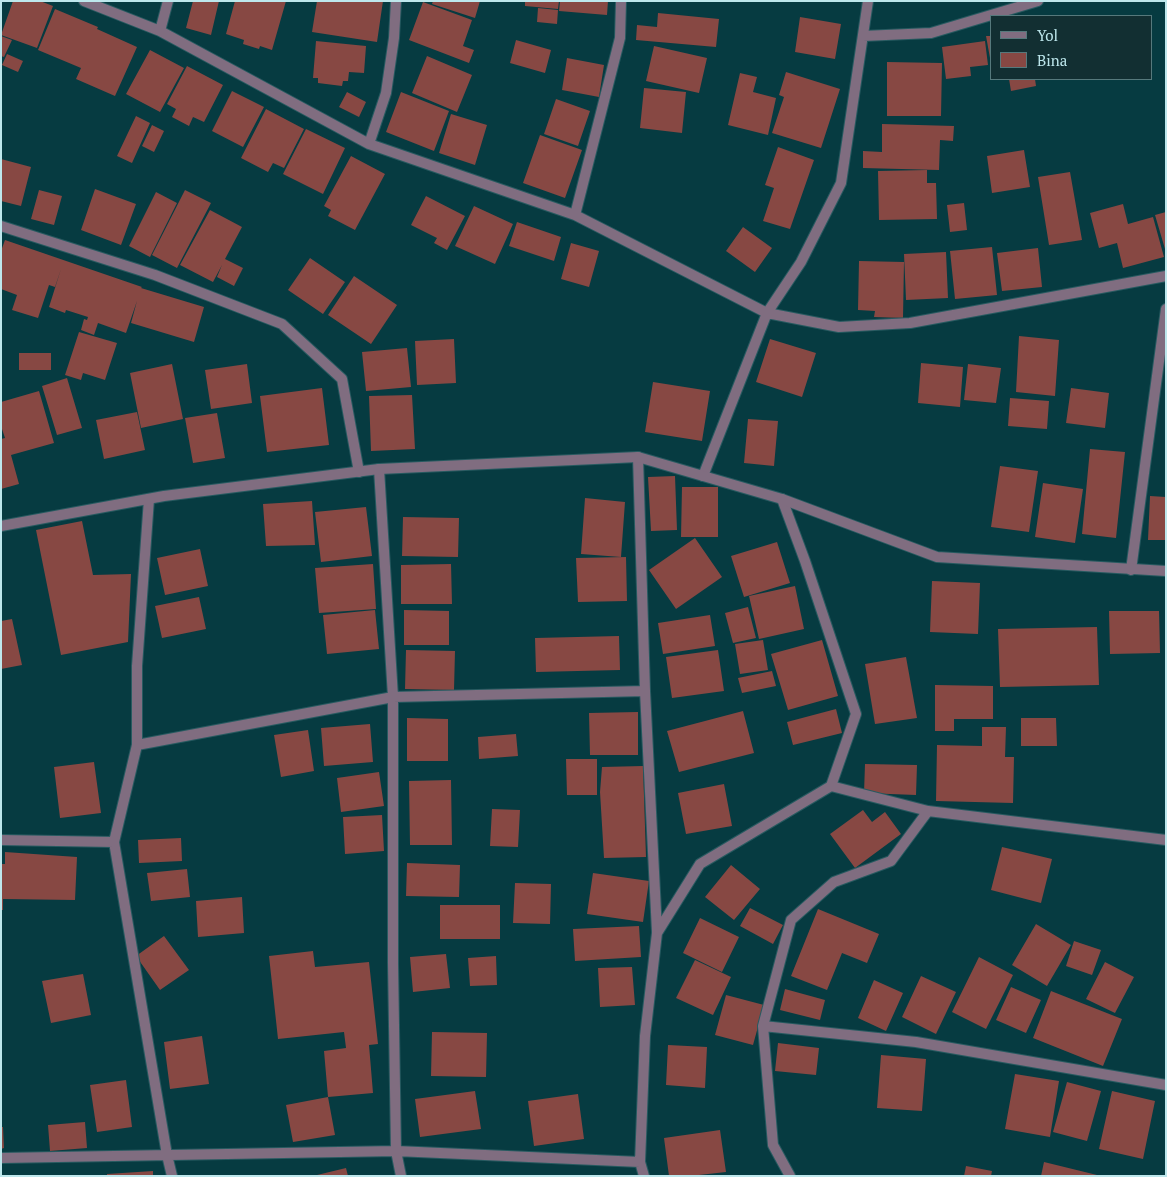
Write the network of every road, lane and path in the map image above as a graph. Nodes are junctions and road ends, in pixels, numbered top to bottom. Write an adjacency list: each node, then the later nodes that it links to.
1 (84, 1): 9 (street)
2 (168, 1): 9 (street)
3 (396, 1): 11 (street)
4 (621, 1): 12 (street)
5 (868, 1): 10 (street)
6 (1038, 1): 8 (street)
7 (990, 15): 10 (street)
8 (991, 15)
9 (160, 31): 11 (street)
10 (863, 36): 16 (street)
11 (369, 144): 12 (street)
12 (575, 215): 16 (street)
13 (1, 226): 19 (street)
14 (1166, 276): 16 (street)
15 (1166, 309): 24 (street)
16 (767, 313): 20 (street)
17 (638, 457): 18 (street); 20 (street); 26 (street)
18 (379, 469): 19 (street); 27 (street)
19 (359, 472): 21 (street)
20 (703, 476): 22 (street)
21 (149, 499): 23 (street); 28 (street)
22 (782, 499): 24 (street); 29 (street)
23 (1, 526)
24 (1131, 570): 25 (street)
25 (1166, 571)
26 (645, 691): 27 (street); 34 (street)
27 (392, 697): 28 (street); 37 (street)
28 (137, 745): 33 (street)
29 (831, 786): 30 (street); 34 (street)
30 (928, 811): 32 (street); 35 (street)
31 (1, 840): 33 (street)
32 (1166, 840)
33 (114, 842): 38 (street)
34 (657, 933): 40 (street)
35 (763, 1026): 36 (street); 44 (street)
36 (1166, 1085)
37 (396, 1151): 38 (street); 40 (street); 42 (street)
38 (167, 1154): 39 (street); 41 (street)
39 (1, 1158)
40 (640, 1162): 43 (street)
41 (172, 1176)
42 (401, 1176)
43 (644, 1176)
44 (790, 1176)

